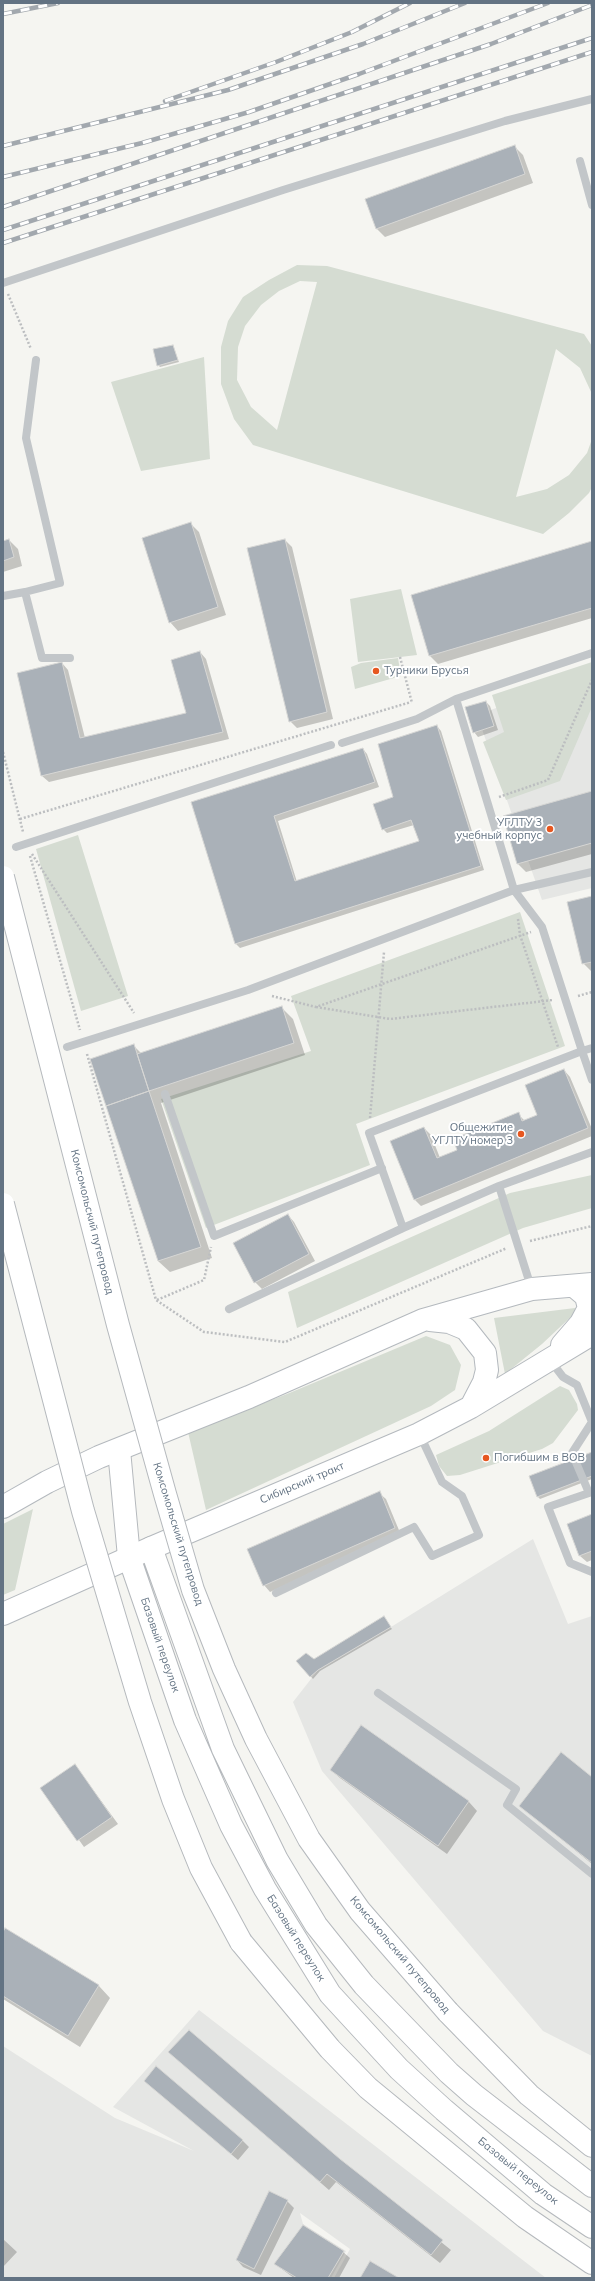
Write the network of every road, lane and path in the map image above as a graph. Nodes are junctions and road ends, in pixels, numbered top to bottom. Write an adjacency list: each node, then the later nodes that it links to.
1 (592, 99): 4 (lane)
2 (580, 161): 3 (lane)
3 (592, 205)
4 (3, 283): 5 (path)
5 (36, 360): 6 (lane)
6 (25, 592): 7 (lane); 10 (lane)
7 (3, 596)
8 (592, 653): 12 (lane)
9 (400, 657): 13 (path)
10 (70, 658)
11 (592, 680): 18 (path)
12 (456, 699): 14 (lane); 18 (lane)
13 (412, 702): 14 (path); 19 (path)
14 (416, 719): 15 (lane)
15 (342, 743)
16 (331, 745): 20 (lane)
17 (3, 752): 19 (path)
18 (488, 801): 24 (lane)
19 (20, 819): 20 (path)
20 (26, 845): 21 (lane); 35 (path); 36 (path)
21 (16, 847)
22 (592, 872): 24 (lane)
23 (3, 877): 71 (main road, Комсомольский путепровод, bridge)
24 (514, 890): 25 (lane); 26 (path); 27 (lane)
25 (542, 928): 26 (path); 31 (lane)
26 (520, 935): 28 (path); 32 (path)
27 (385, 938): 28 (path); 29 (lane)
28 (380, 984): 33 (path); 34 (path)
29 (248, 990): 33 (path); 35 (lane)
30 (592, 992): 31 (path)
31 (565, 999): 32 (path); 39 (lane)
32 (543, 1001): 34 (path); 40 (path)
33 (316, 1007): 34 (path)
34 (379, 1017): 43 (path)
35 (141, 1024): 36 (lane)
36 (84, 1042): 37 (lane); 54 (path)
37 (67, 1047)
38 (592, 1048): 39 (lane)
39 (582, 1051): 40 (lane); 41 (lane)
40 (562, 1059): 43 (lane)
41 (592, 1080)
42 (165, 1094): 50 (lane)
43 (369, 1133): 45 (lane)
44 (592, 1152): 46 (lane)
45 (382, 1168): 49 (lane); 50 (lane)
46 (499, 1186): 49 (lane); 51 (lane)
47 (3, 1204): 74 (main road, bridge)
48 (592, 1226): 51 (path)
49 (403, 1228): 55 (lane)
50 (214, 1236): 54 (path)
51 (517, 1244): 53 (lane); 54 (path)
52 (583, 1285): 53 (main road); 58 (main road)
53 (532, 1289): 56 (main road)
54 (156, 1300)
55 (229, 1309)
56 (423, 1320): 59 (main road); 61 (main road)
57 (592, 1334): 58 (main road, Сибирский тракт)
58 (549, 1359): 59 (main road, Сибирский тракт); 62 (lane)
59 (471, 1407): 60 (main road, Сибирский тракт)
60 (419, 1434): 64 (main road, Сибирский тракт); 67 (lane)
61 (118, 1450): 63 (main road); 65 (main road)
62 (591, 1493): 66 (lane)
63 (3, 1507)
64 (151, 1548): 65 (main road, Сибирский тракт); 72 (main road)
65 (129, 1557): 68 (main road, Сибирский тракт); 73 (main road, Базовый переулок)
66 (592, 1572)
67 (276, 1593)
68 (3, 1614)
69 (378, 1693): 70 (lane)
70 (592, 1874)
71 (592, 2146)
72 (592, 2186)
73 (592, 2227)
74 (592, 2263)

